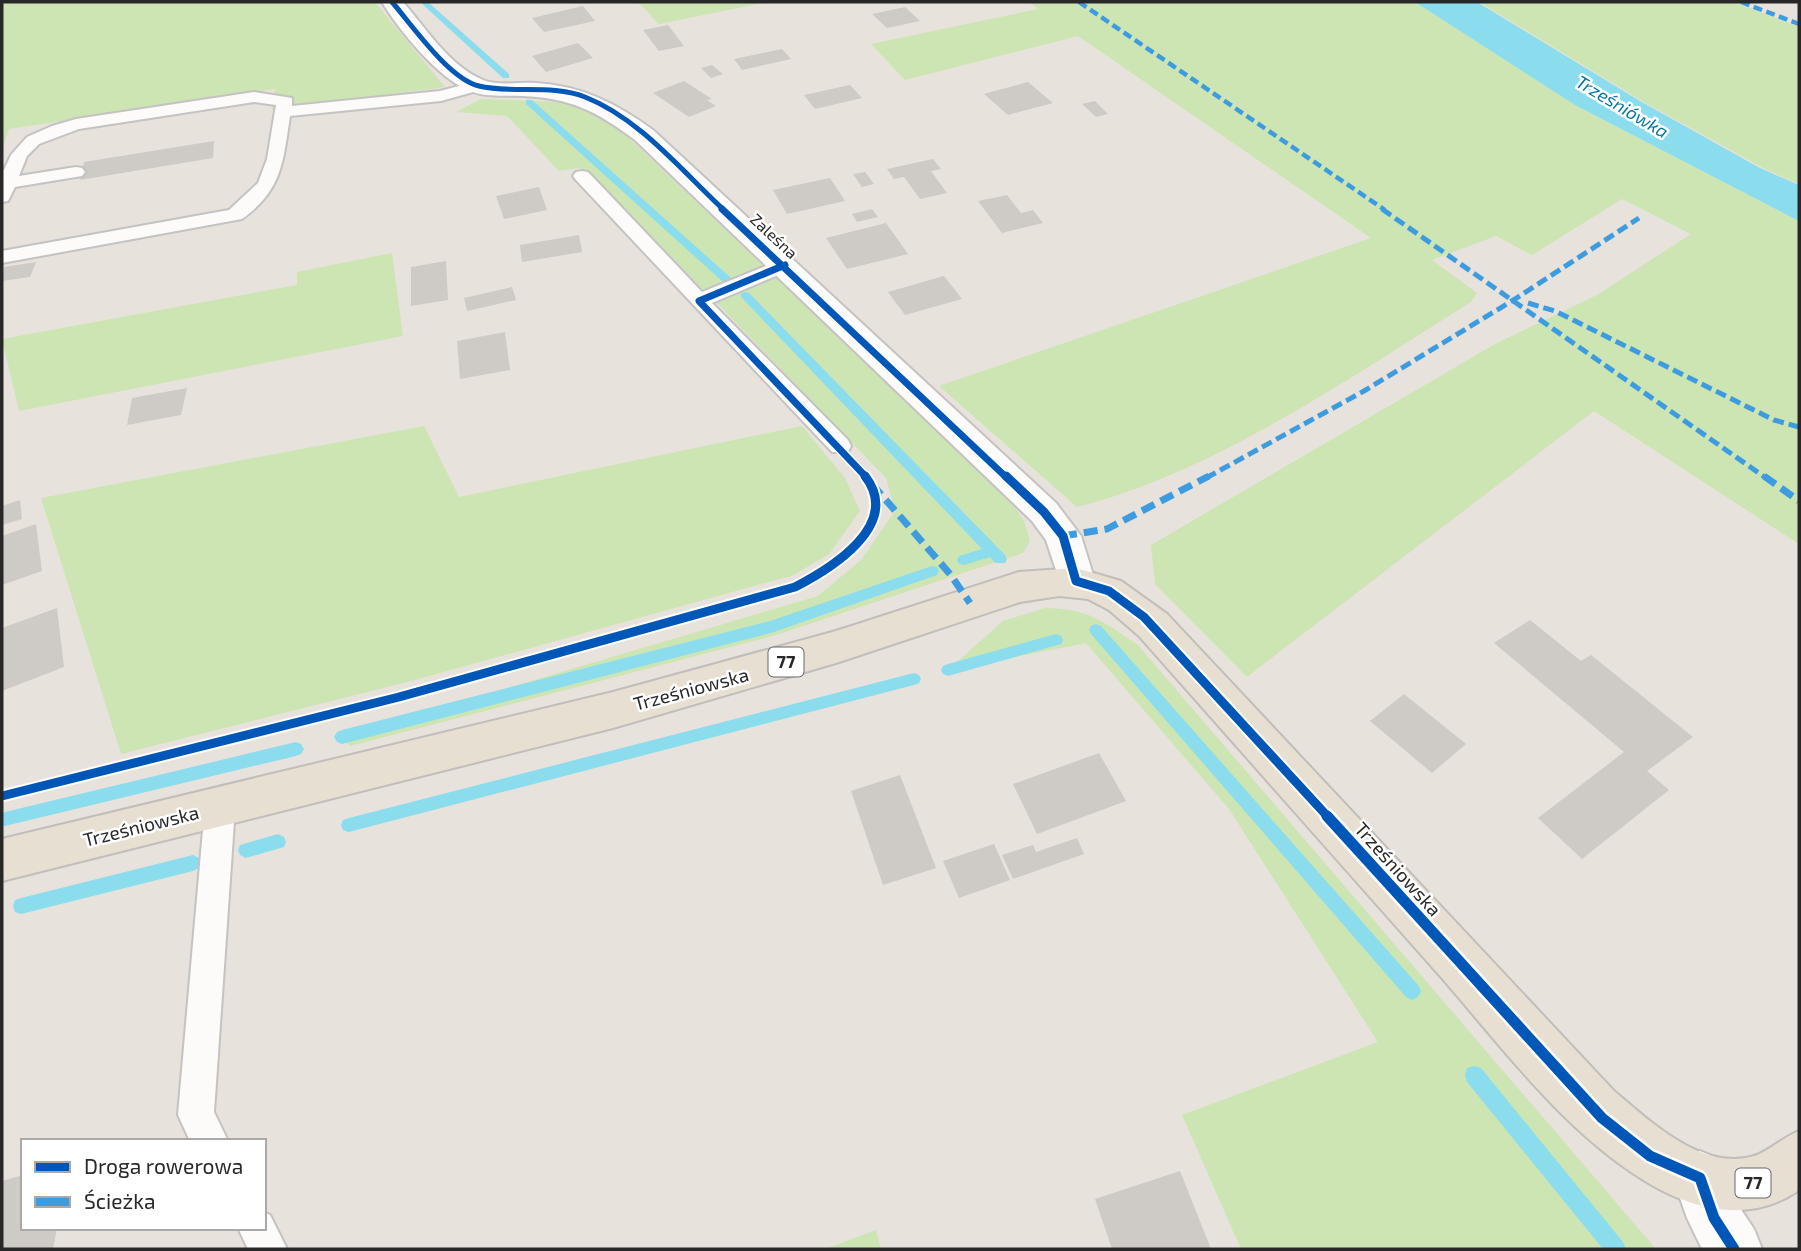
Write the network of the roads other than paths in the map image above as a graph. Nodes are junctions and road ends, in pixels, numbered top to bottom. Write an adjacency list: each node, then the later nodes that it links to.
1 (392, 2): 2 (street)
2 (478, 86): 3 (lane); 8 (street, Zaleśna)
3 (282, 112): 6 (lane); 7 (lane)
4 (76, 172): 6 (lane)
5 (582, 176): 9 (lane)
6 (4, 190)
7 (2, 257)
8 (785, 265): 9 (lane); 11 (street, Zaleśna)
9 (699, 301): 10 (lane)
10 (840, 446)
11 (1076, 581): 12 (main road, Trześniowska / 77); 16 (main road, Trześniowska / 77)
12 (220, 807): 13 (main road, Trześniowska / 77); 14 (lane)
13 (2, 860)
14 (209, 1139)
15 (1799, 1158): 16 (main road, Trześniowska / 77)
16 (1700, 1178): 19 (street)
17 (258, 1230): 18 (lane)
18 (268, 1249)
19 (1734, 1249)

